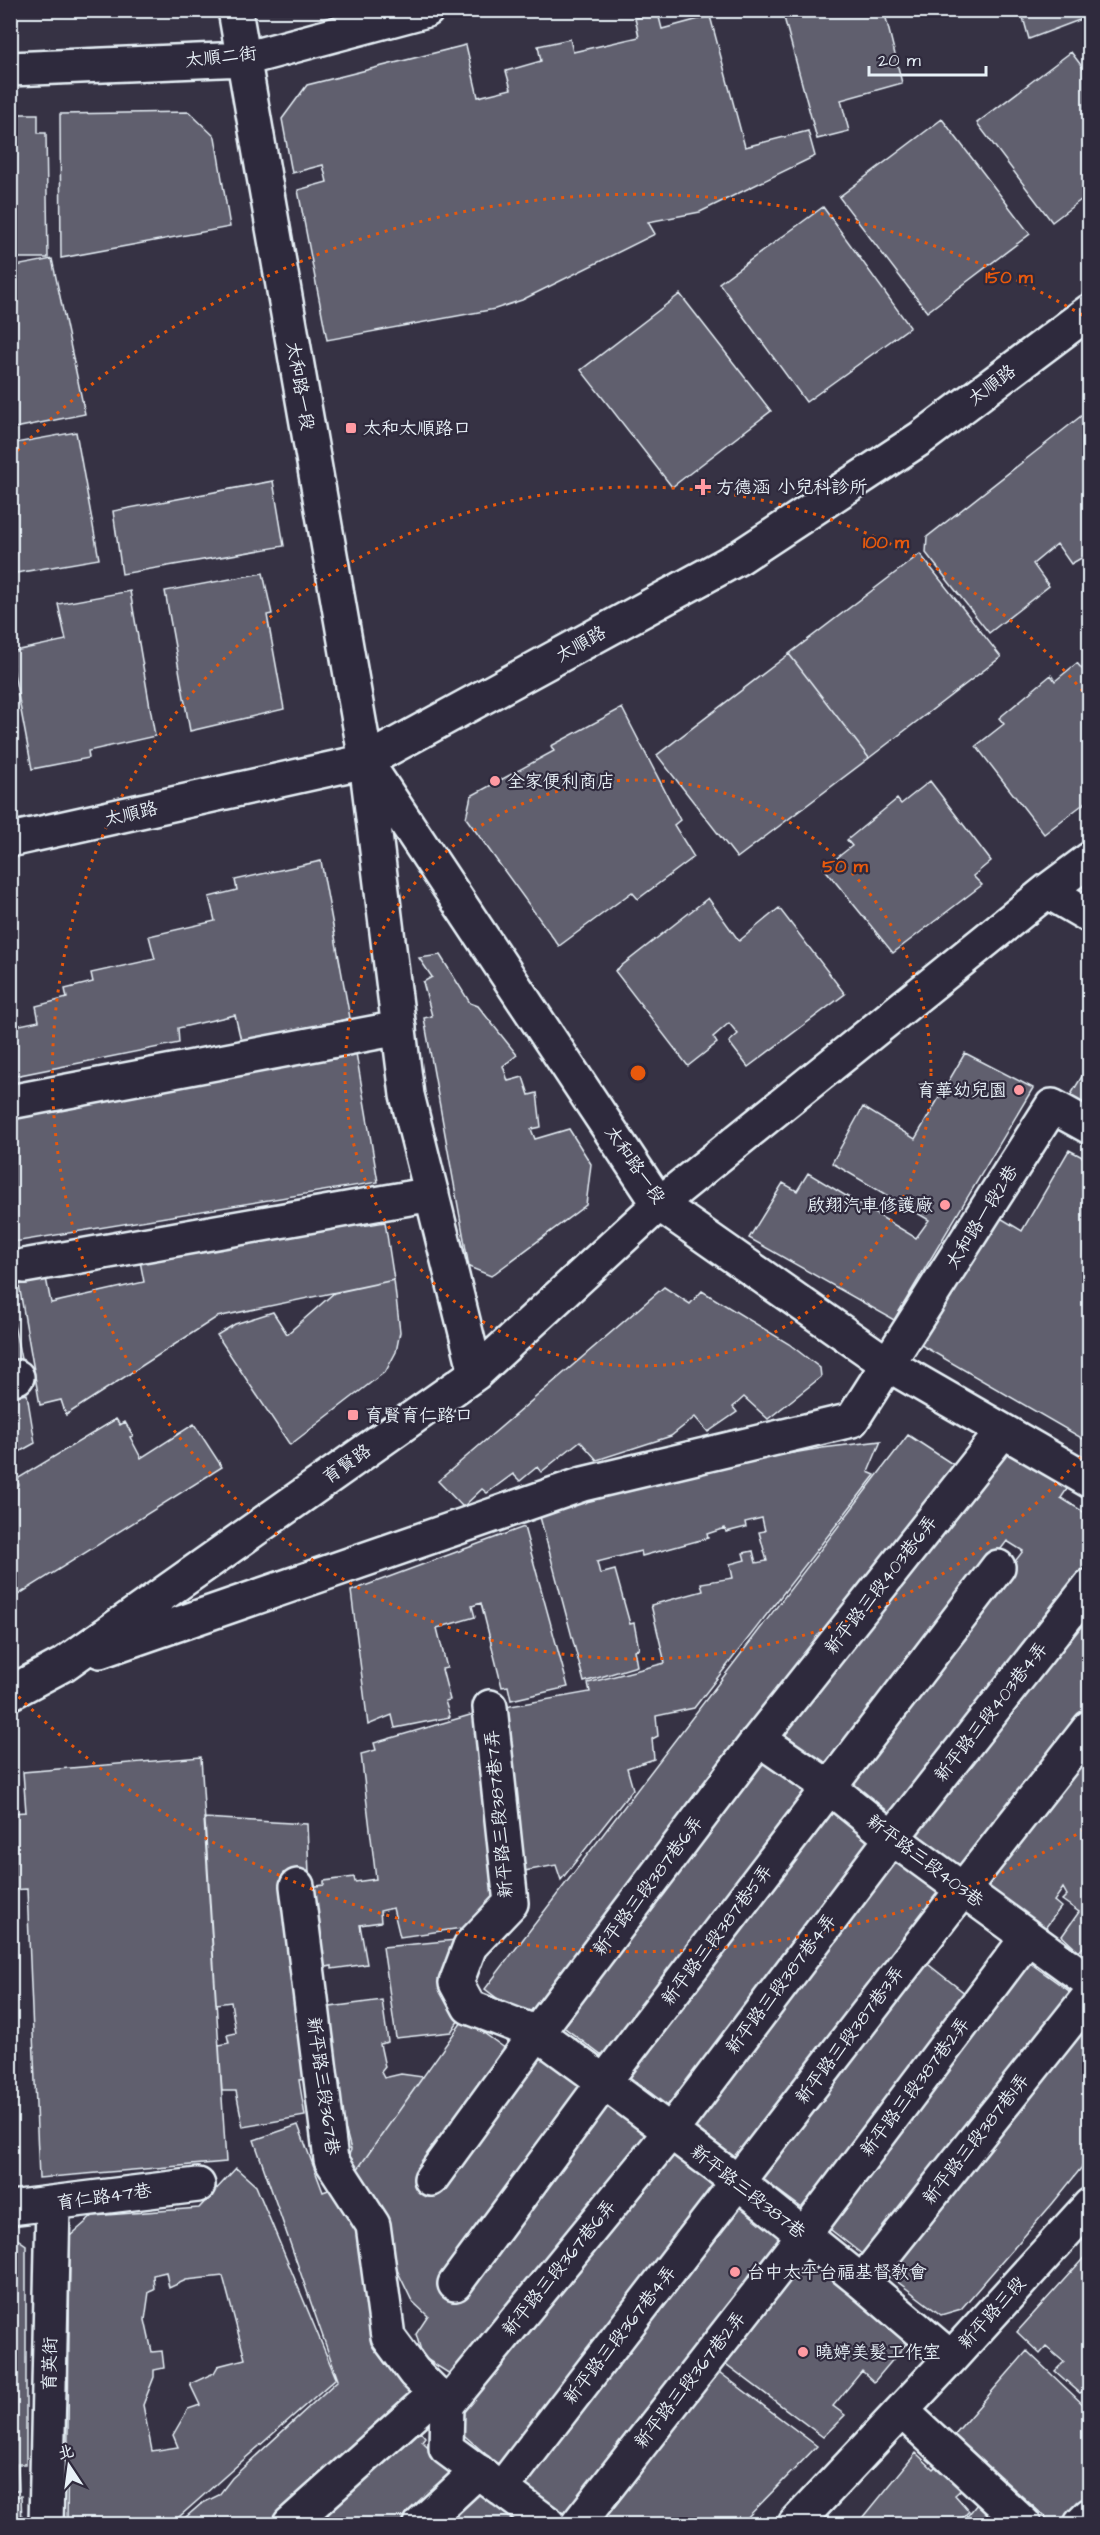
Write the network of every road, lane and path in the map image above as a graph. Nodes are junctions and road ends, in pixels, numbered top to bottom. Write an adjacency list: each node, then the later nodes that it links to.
1 (235, 10): 3 (street, 太和路一段)
2 (427, 10): 3 (street, 太順二街)
3 (244, 59): 4 (street, 太順二街); 6 (street, 太和路一段)
4 (10, 69)
5 (1089, 310): 6 (street, 太順路)
6 (366, 761): 7 (street, 太順路); 11 (street, 太和路一段); 15 (street, 太和路一段)
7 (10, 840)
8 (1089, 859): 9 (street, 育賢路)
9 (1047, 891): 10 (street); 15 (street, 育賢路)
10 (1089, 916)
11 (399, 1028): 12 (street); 14 (street, 太和路一段)
12 (10, 1102)
13 (1089, 1127): 17 (street, 太和路一段2巷)
14 (432, 1194): 16 (street); 18 (street, 太和路一段)
15 (658, 1204): 17 (street, 太和路一段); 18 (street, 育賢路)
16 (24, 1266)
17 (889, 1365): 19 (street, 太和路一段); 23 (street)
18 (476, 1373): 23 (street, 育賢路)
19 (1003, 1431): 20 (street, 太和路一段); 27 (street, 新平路三段403巷6弄)
20 (1089, 1482)
21 (998, 1567): 28 (street, 新平路三段387巷5弄)
22 (1089, 1586): 29 (street, 新平路三段403巷4弄)
23 (64, 1664): 24 (street, 育賢路)
24 (10, 1693)
25 (490, 1707): 35 (street, 新平路三段387巷7弄)
26 (1089, 1727): 31 (street, 新平路三段387巷3弄)
27 (759, 1739): 28 (street, 新平路三段403巷); 35 (street, 新平路三段387巷6弄)
28 (829, 1787): 29 (street, 新平路三段403巷); 36 (street, 新平路三段387巷5弄)
29 (892, 1838): 31 (street, 新平路三段403巷); 37 (street, 新平路三段387巷4弄)
30 (297, 1886): 48 (street, 新平路三段367巷)
31 (963, 1888): 32 (street, 新平路三段403巷); 39 (street, 新平路三段387巷3弄)
32 (1027, 1938): 33 (street, 新平路三段403巷); 44 (street, 新平路三段387巷2弄)
33 (1089, 1982)
34 (1089, 1995): 45 (street, 新平路三段387巷1弄)
35 (537, 2033): 36 (street, 新平路三段387巷); 38 (street, 新平路三段387巷6弄)
36 (604, 2082): 37 (street, 新平路三段387巷); 46 (street, 新平路三段387巷5弄)
37 (671, 2131): 39 (street, 新平路三段387巷); 48 (street, 新平路三段367巷6弄)
38 (431, 2179)
39 (738, 2182): 44 (street, 新平路三段387巷); 50 (street, 新平路三段367巷4弄)
40 (198, 2185): 41 (street, 育仁路47巷)
41 (53, 2204): 43 (street, 育仁路47巷); 52 (street, 育英街)
42 (1089, 2205): 47 (street, 新平路三段)
43 (10, 2208)
44 (803, 2236): 45 (street, 新平路三段387巷); 56 (street, 新平路三段367巷2弄)
45 (862, 2282): 47 (street, 新平路三段387巷)
46 (455, 2284)
47 (951, 2358): 49 (street, 新平路三段)
48 (441, 2399): 50 (street); 53 (street, 新平路三段367巷6弄)
49 (902, 2411): 57 (street, 新平路三段); 58 (street)
50 (490, 2479): 54 (street, 新平路三段367巷4弄); 55 (street)
51 (1089, 2515): 59 (street)
52 (46, 2524)
53 (290, 2524)
54 (421, 2524)
55 (549, 2524)
56 (578, 2524)
57 (795, 2524)
58 (1024, 2524)
59 (1081, 2524)

